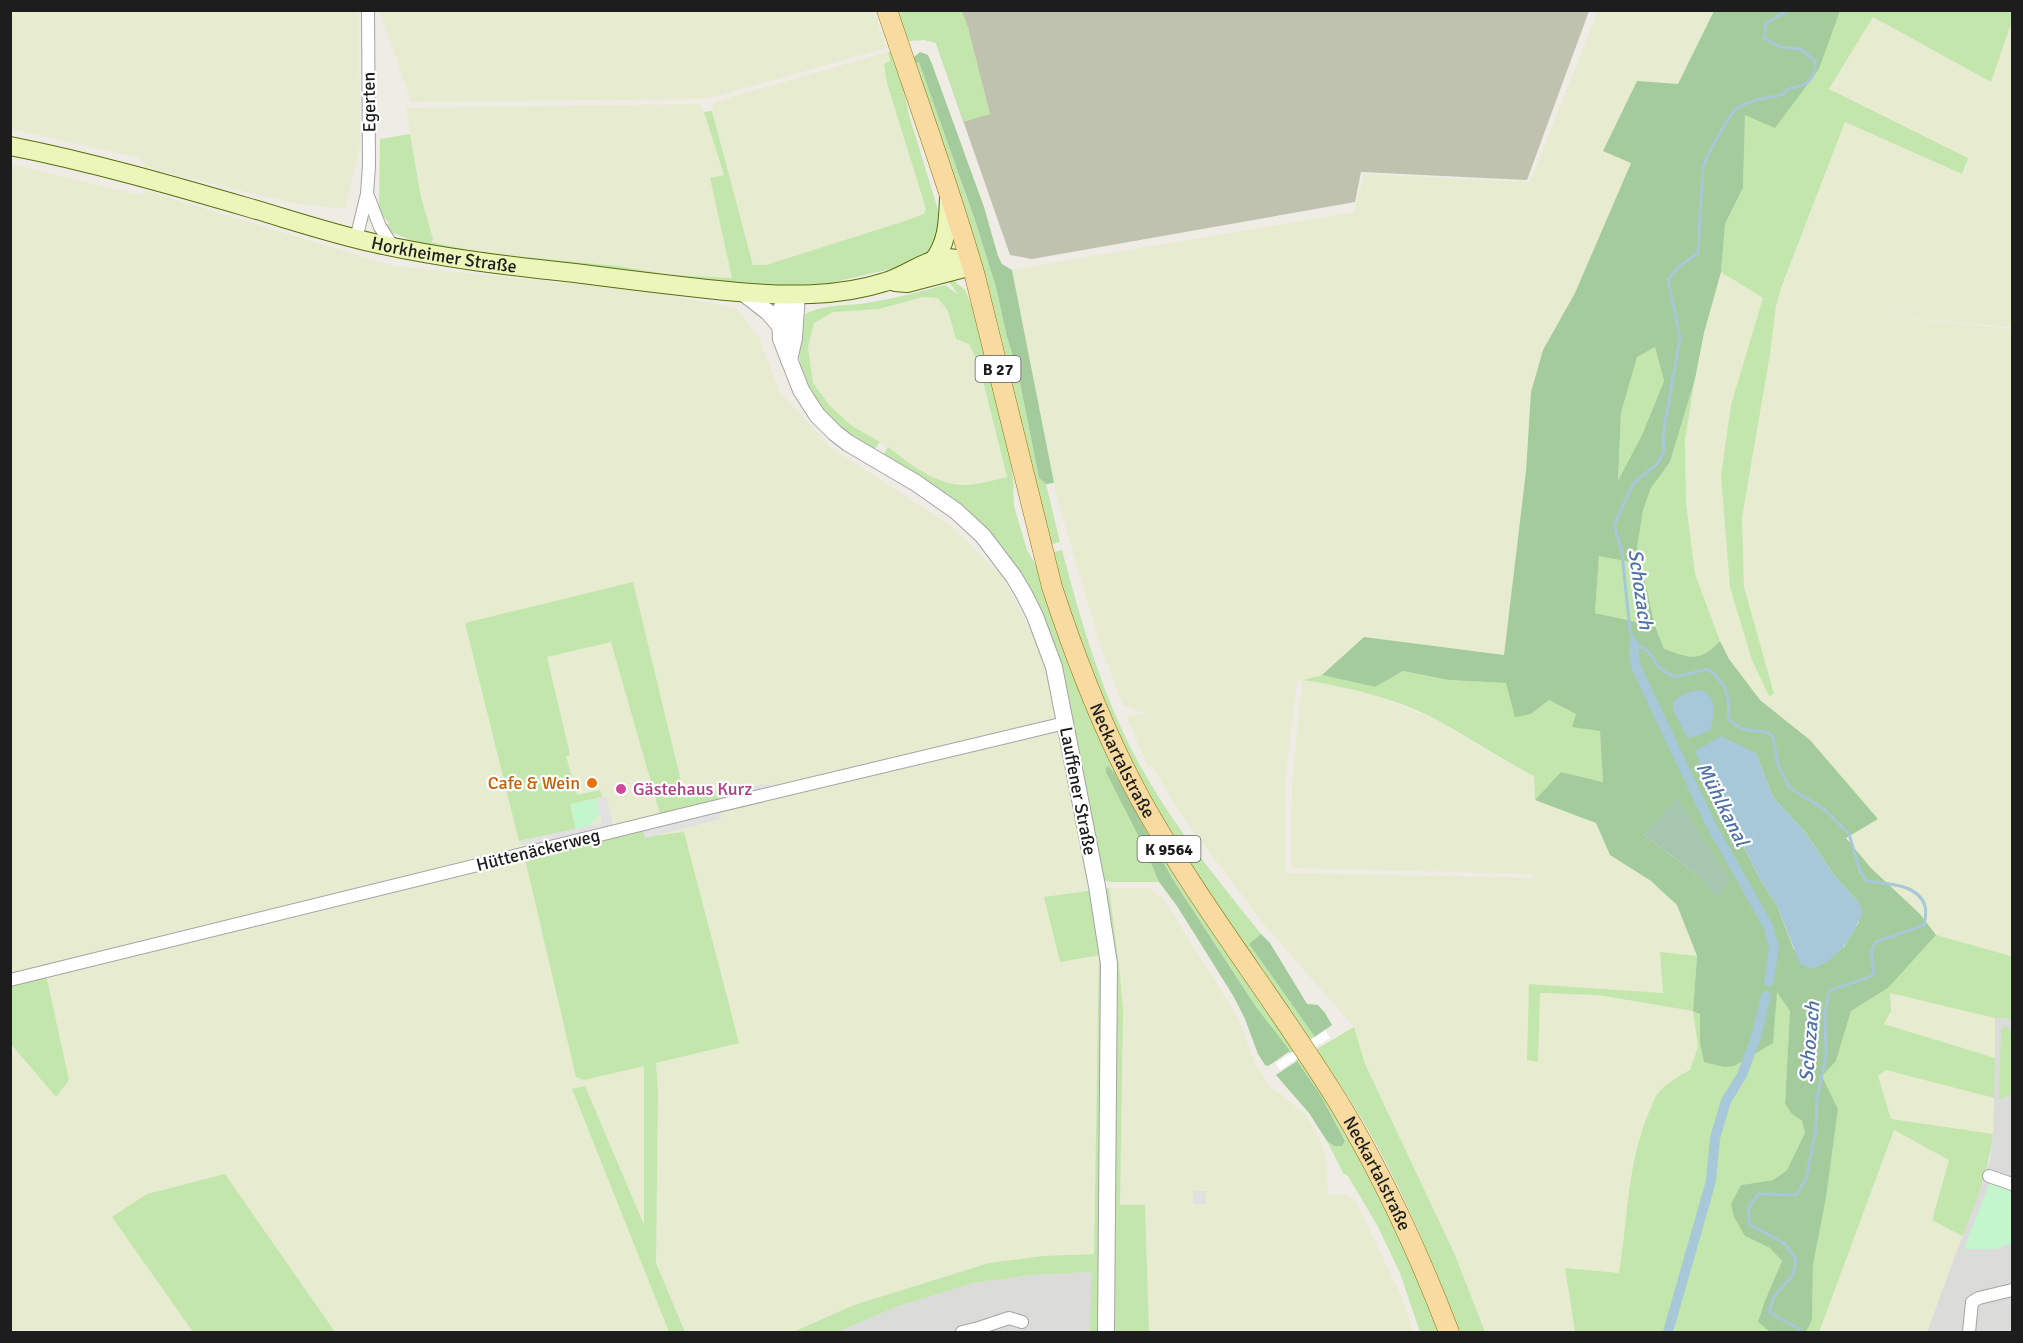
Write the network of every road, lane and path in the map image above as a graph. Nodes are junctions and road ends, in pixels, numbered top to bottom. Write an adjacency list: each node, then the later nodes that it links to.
1 (368, 10): 4 (street, Egerten)
2 (887, 10): 5 (main road, B 27)
3 (10, 146): 6 (main road, Horkheimer Straße)
4 (367, 194): 6 (street, Egerten); 7 (street, Egerten)
5 (950, 195): 8 (main road); 9 (main road, B 27)
6 (356, 238): 7 (main road, Horkheimer Straße)
7 (394, 248): 11 (main road, Horkheimer Straße)
8 (933, 261): 9 (main road, Horkheimer Straße); 10 (main road, Horkheimer Straße)
9 (972, 266): 10 (main road, Horkheimer Straße); 15 (main road, Neckartalstraße / B 27)
10 (888, 282): 12 (main road, Horkheimer Straße)
11 (742, 292): 12 (main road, Horkheimer Straße); 13 (street)
12 (797, 294): 13 (street); 14 (street)
13 (780, 326): 14 (street, Lauffener Straße)
14 (789, 360): 16 (street, Lauffener Straße)
15 (1068, 637): 25 (main road, Neckartalstraße / K 9564)
16 (1065, 723): 17 (street, Hüttenäckerweg); 24 (street, Lauffener Straße)
17 (10, 981)
18 (1989, 1176): 19 (street)
19 (2013, 1184)
20 (2013, 1290): 26 (street)
21 (1022, 1322): 22 (street)
22 (980, 1330): 23 (street)
23 (962, 1332)
24 (1106, 1332)
25 (1449, 1332)
26 (1969, 1332)

